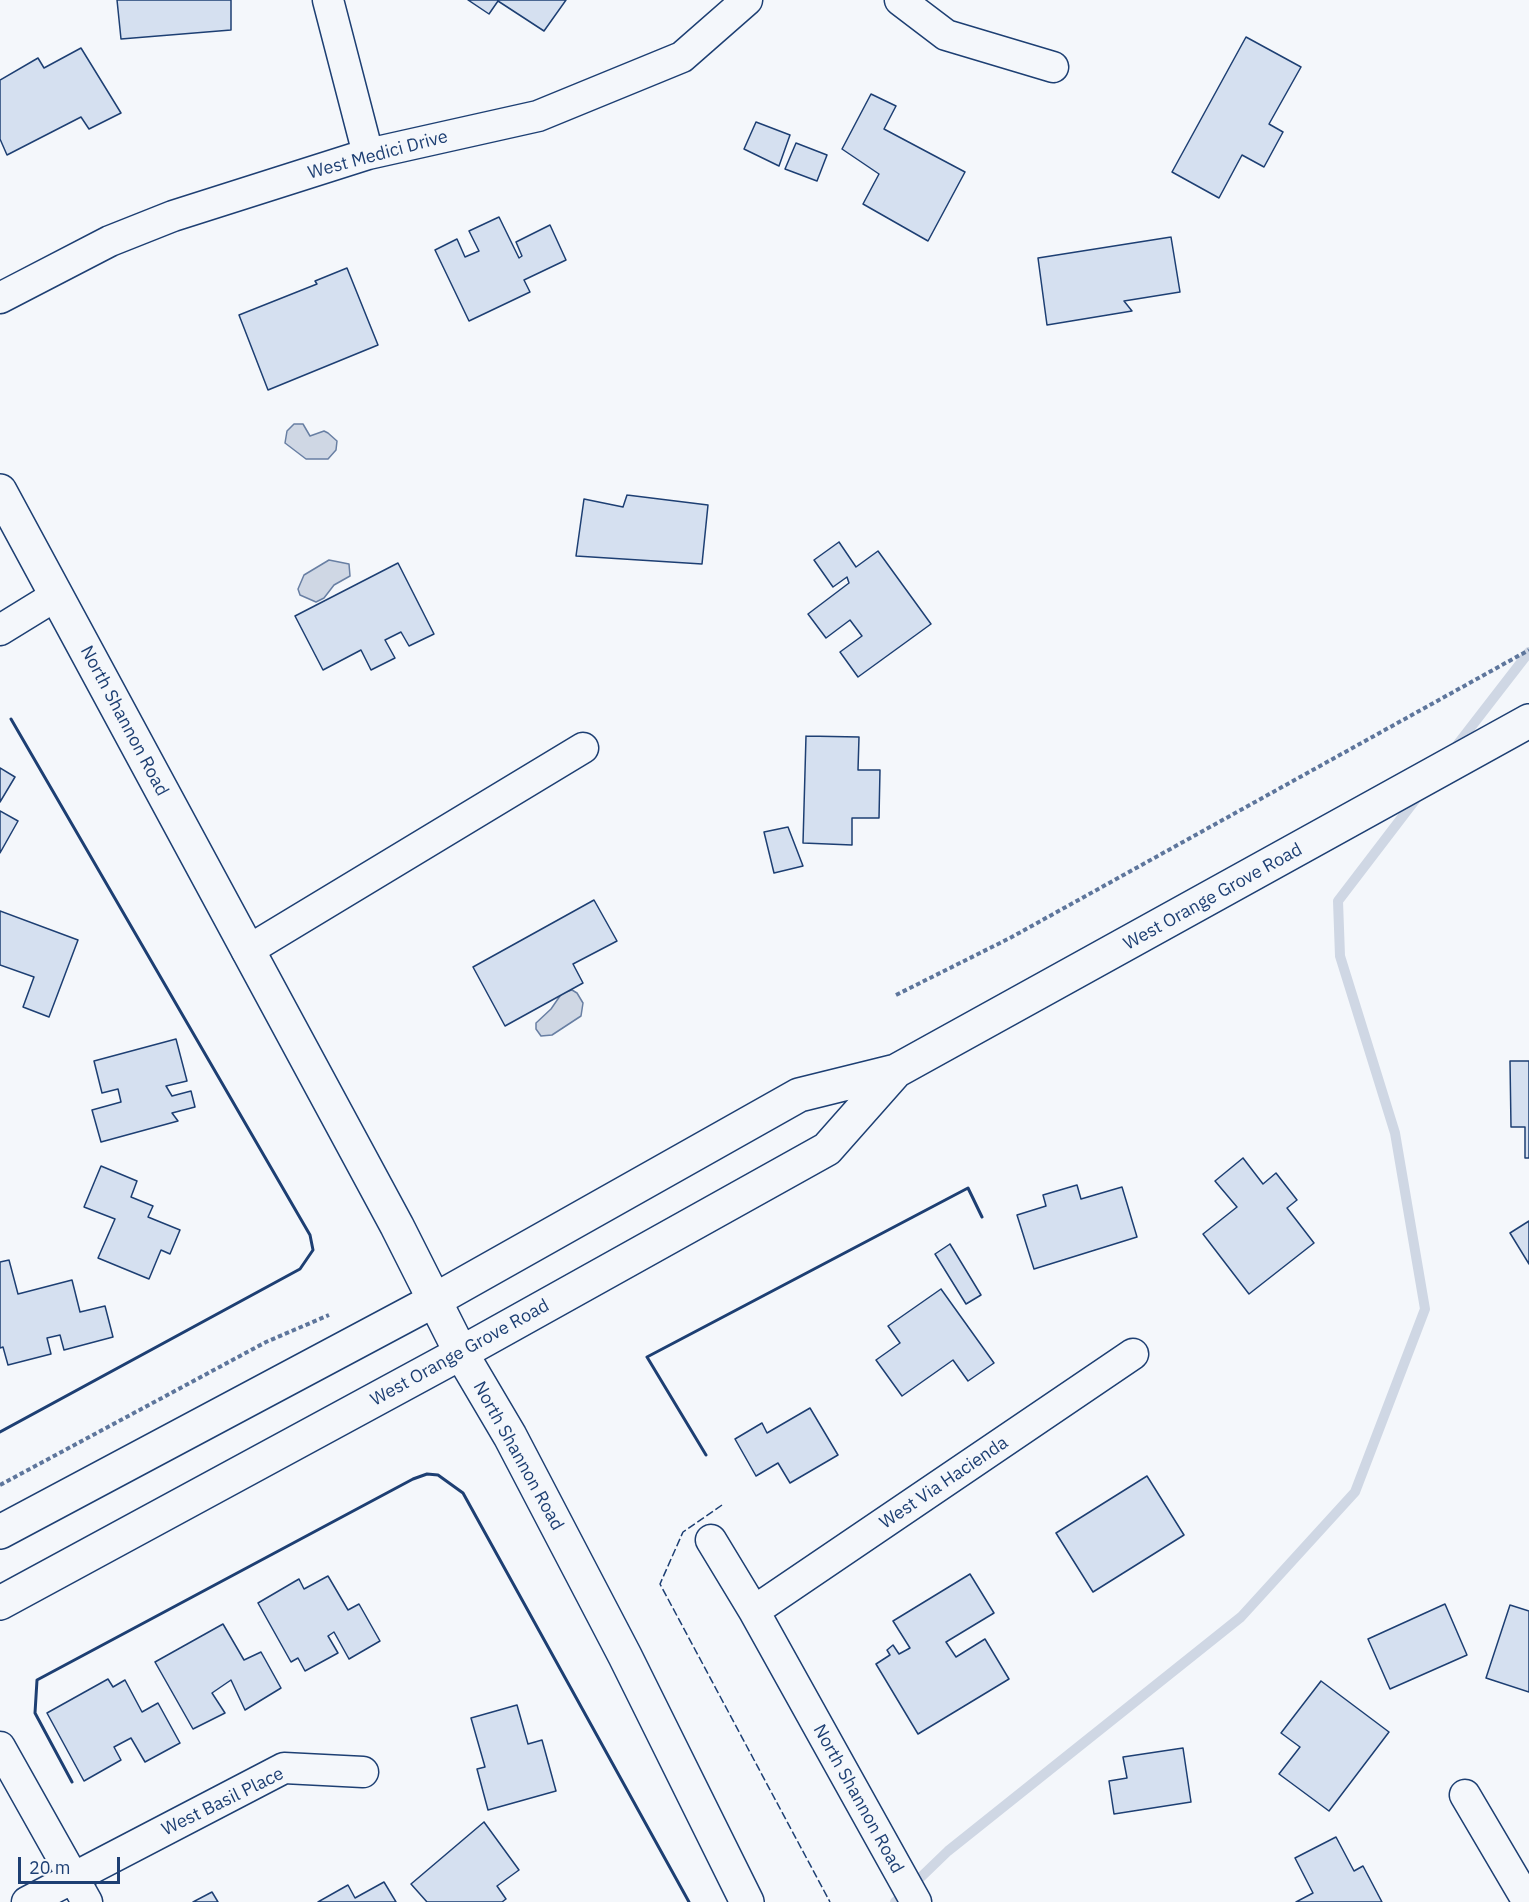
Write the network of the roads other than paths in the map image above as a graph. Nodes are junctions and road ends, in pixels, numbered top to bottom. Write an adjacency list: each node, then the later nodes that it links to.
1 (328, 0): 5 (street)
2 (747, 0): 5 (street, West Medici Drive)
3 (900, 0): 4 (street)
4 (1053, 67)
5 (368, 154): 6 (street, West Medici Drive)
6 (0, 298)
7 (0, 491): 8 (main road, North Shannon Road)
8 (57, 596): 9 (street); 12 (main road, North Shannon Road)
9 (0, 630)
10 (1529, 721): 13 (main road, West Orange Grove Road)
11 (583, 748): 12 (street)
12 (247, 951): 14 (main road, North Shannon Road)
13 (896, 1071): 14 (main road, West Orange Grove Road); 15 (main road, West Orange Grove Road)
14 (435, 1300): 15 (main road, North Shannon Road); 17 (main road, West Orange Grove Road)
15 (461, 1353): 19 (main road, West Orange Grove Road); 26 (main road, North Shannon Road)
16 (1133, 1354): 20 (street, West Via Hacienda)
17 (0, 1532)
18 (711, 1540): 20 (street, North Shannon Road)
19 (0, 1603)
20 (754, 1611): 27 (street, North Shannon Road)
21 (0, 1747): 24 (street)
22 (363, 1772): 24 (street, West Basil Place)
23 (1465, 1795): 28 (street)
24 (80, 1889): 25 (street, West Basil Place)
25 (27, 1902)
26 (747, 1902)
27 (916, 1902)
28 (1528, 1902)

